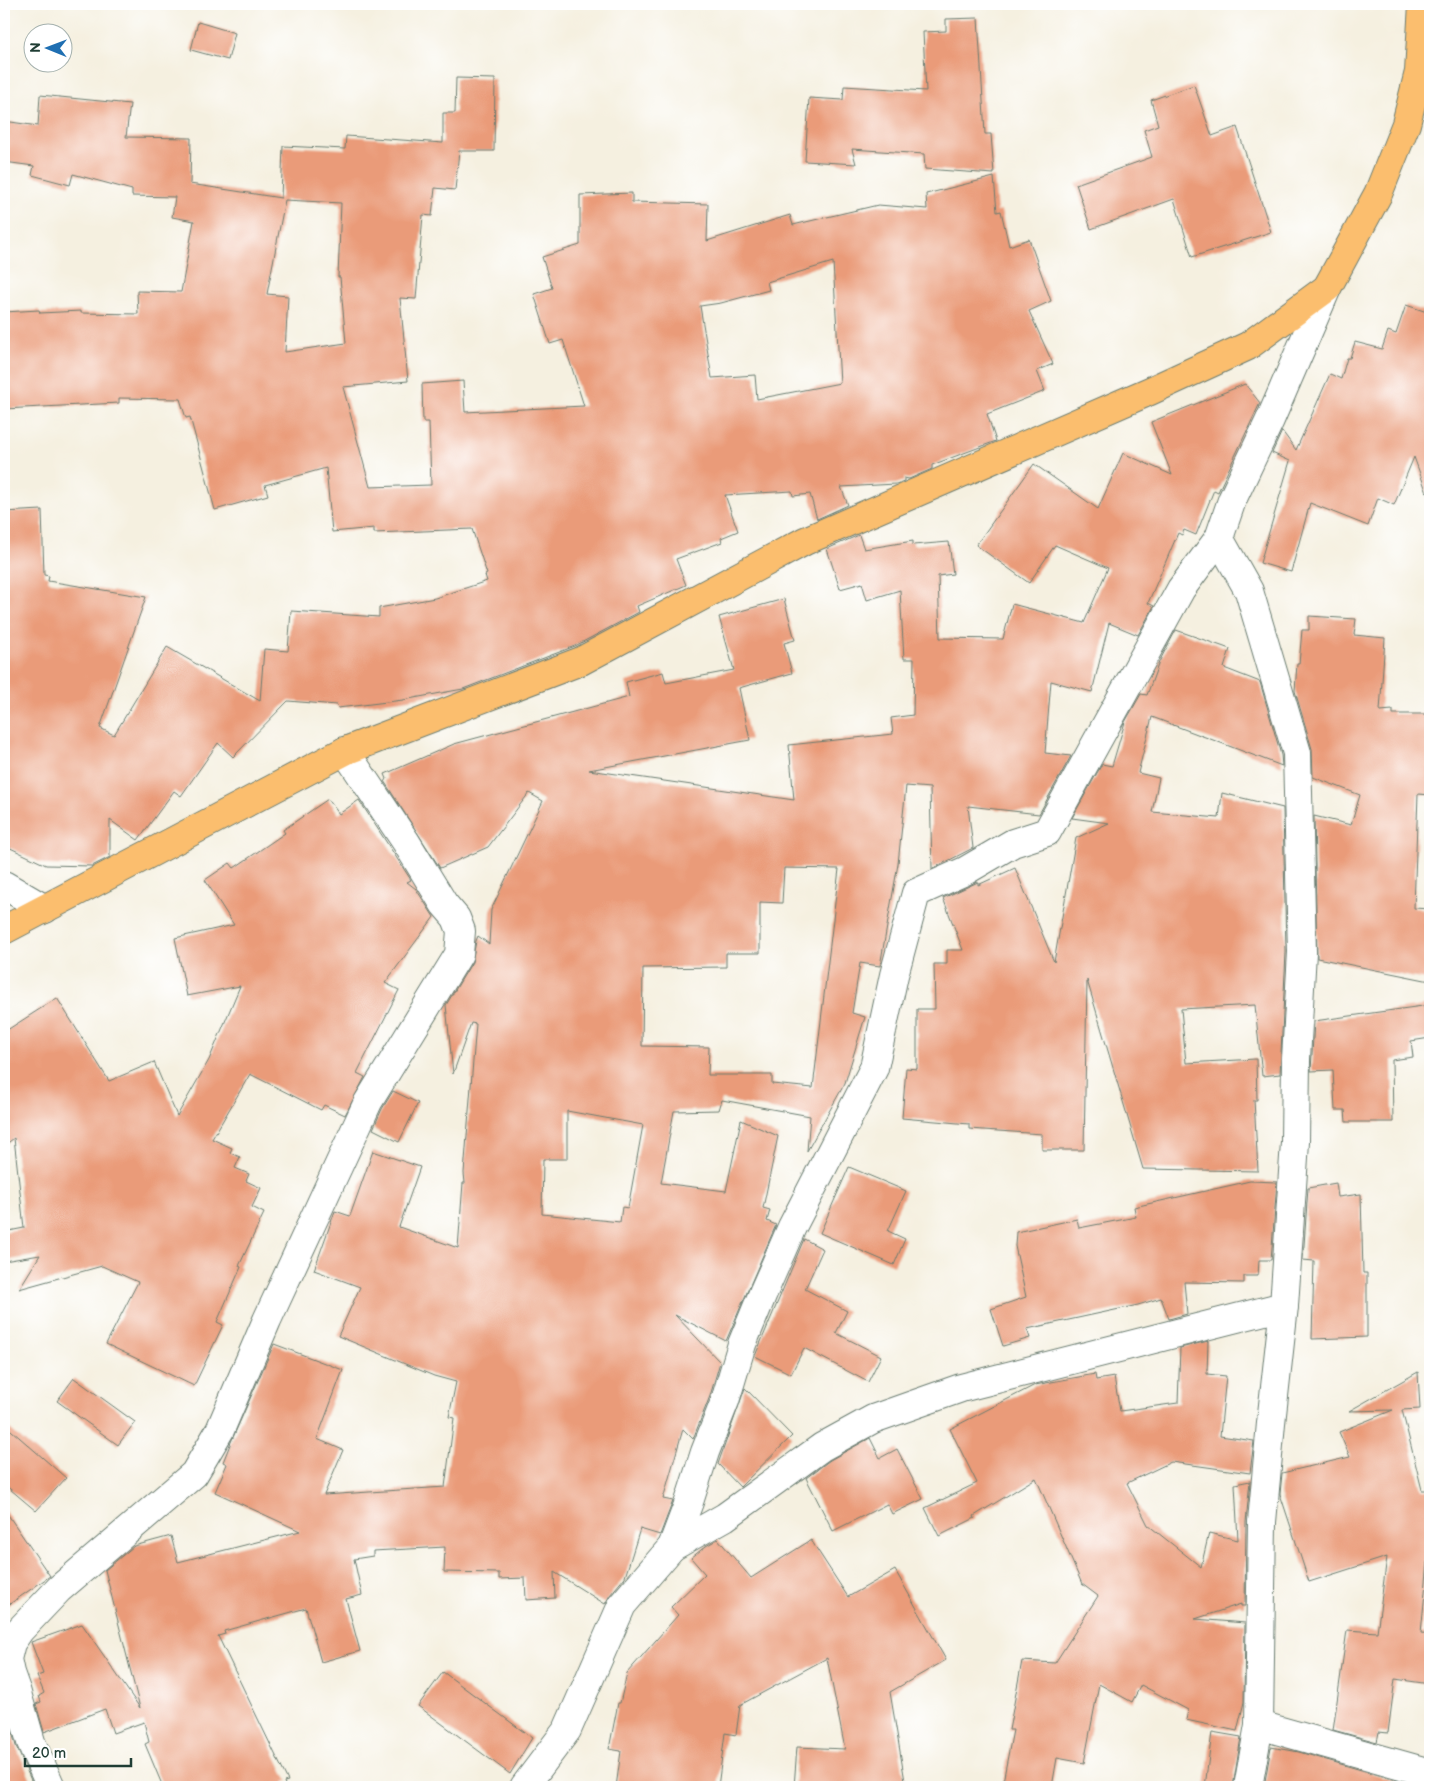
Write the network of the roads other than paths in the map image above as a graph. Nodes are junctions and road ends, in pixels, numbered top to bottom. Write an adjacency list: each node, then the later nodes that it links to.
1 (1423, 4): 2 (main road)
2 (1327, 288): 3 (street); 4 (main road)
3 (1219, 538): 8 (street); 9 (street)
4 (345, 751): 6 (main road); 12 (street)
5 (4, 885): 6 (street)
6 (45, 909): 7 (main road)
7 (4, 930)
8 (1284, 1306): 9 (street); 10 (street)
9 (672, 1547): 13 (street)
10 (1259, 1725): 11 (street); 14 (street)
11 (1430, 1773)
12 (51, 1787)
13 (524, 1787)
14 (1248, 1787)

